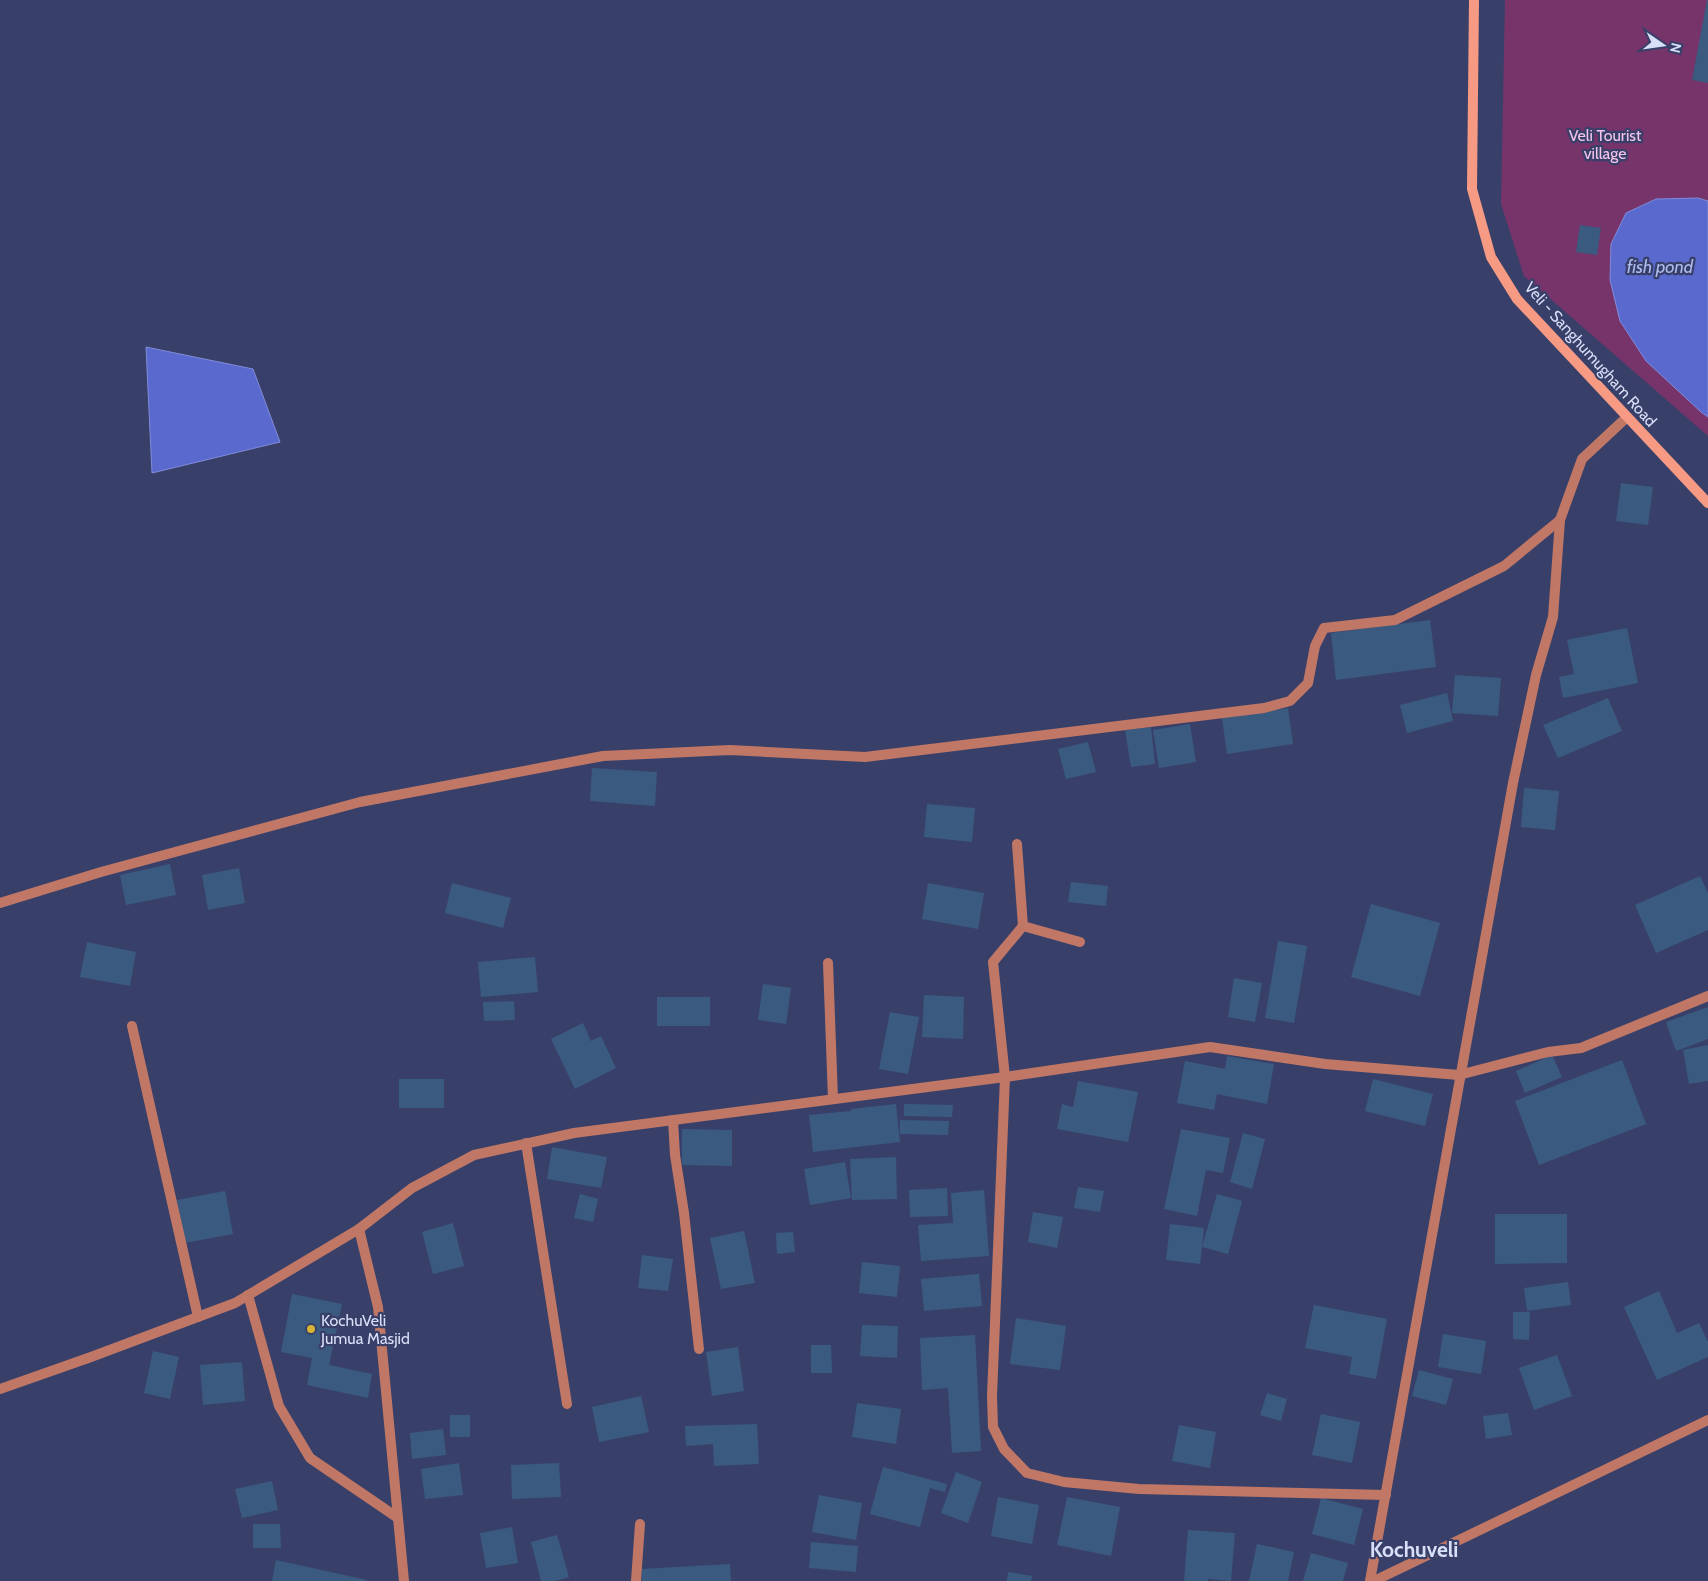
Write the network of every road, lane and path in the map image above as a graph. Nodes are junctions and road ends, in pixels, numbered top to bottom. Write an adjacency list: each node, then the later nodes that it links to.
1 (1474, 0): 2 (main road, Veli - Sanghumugham Road)
2 (1627, 417): 3 (main road, Veli - Sanghumugham Road); 4 (street)
3 (1708, 503)
4 (1560, 520): 6 (street); 12 (street)
5 (1017, 844): 7 (street)
6 (0, 903)
7 (1022, 926): 8 (street); 13 (street)
8 (1080, 942)
9 (828, 963): 14 (street)
10 (1708, 996): 12 (street)
11 (132, 1026): 19 (street)
12 (1460, 1075): 13 (street); 24 (street)
13 (1006, 1077): 14 (street); 24 (street)
14 (833, 1099): 15 (street)
15 (673, 1120): 16 (street); 20 (street)
16 (526, 1144): 17 (street); 22 (street)
17 (359, 1228): 18 (street); 25 (street)
18 (248, 1295): 19 (street); 25 (street)
19 (198, 1317): 21 (street)
20 (699, 1349)
21 (0, 1389)
22 (567, 1404)
23 (1708, 1420): 29 (street)
24 (1386, 1495): 29 (street)
25 (398, 1518): 27 (street)
26 (640, 1524): 28 (street)
27 (404, 1581)
28 (636, 1581)
29 (1372, 1581)

